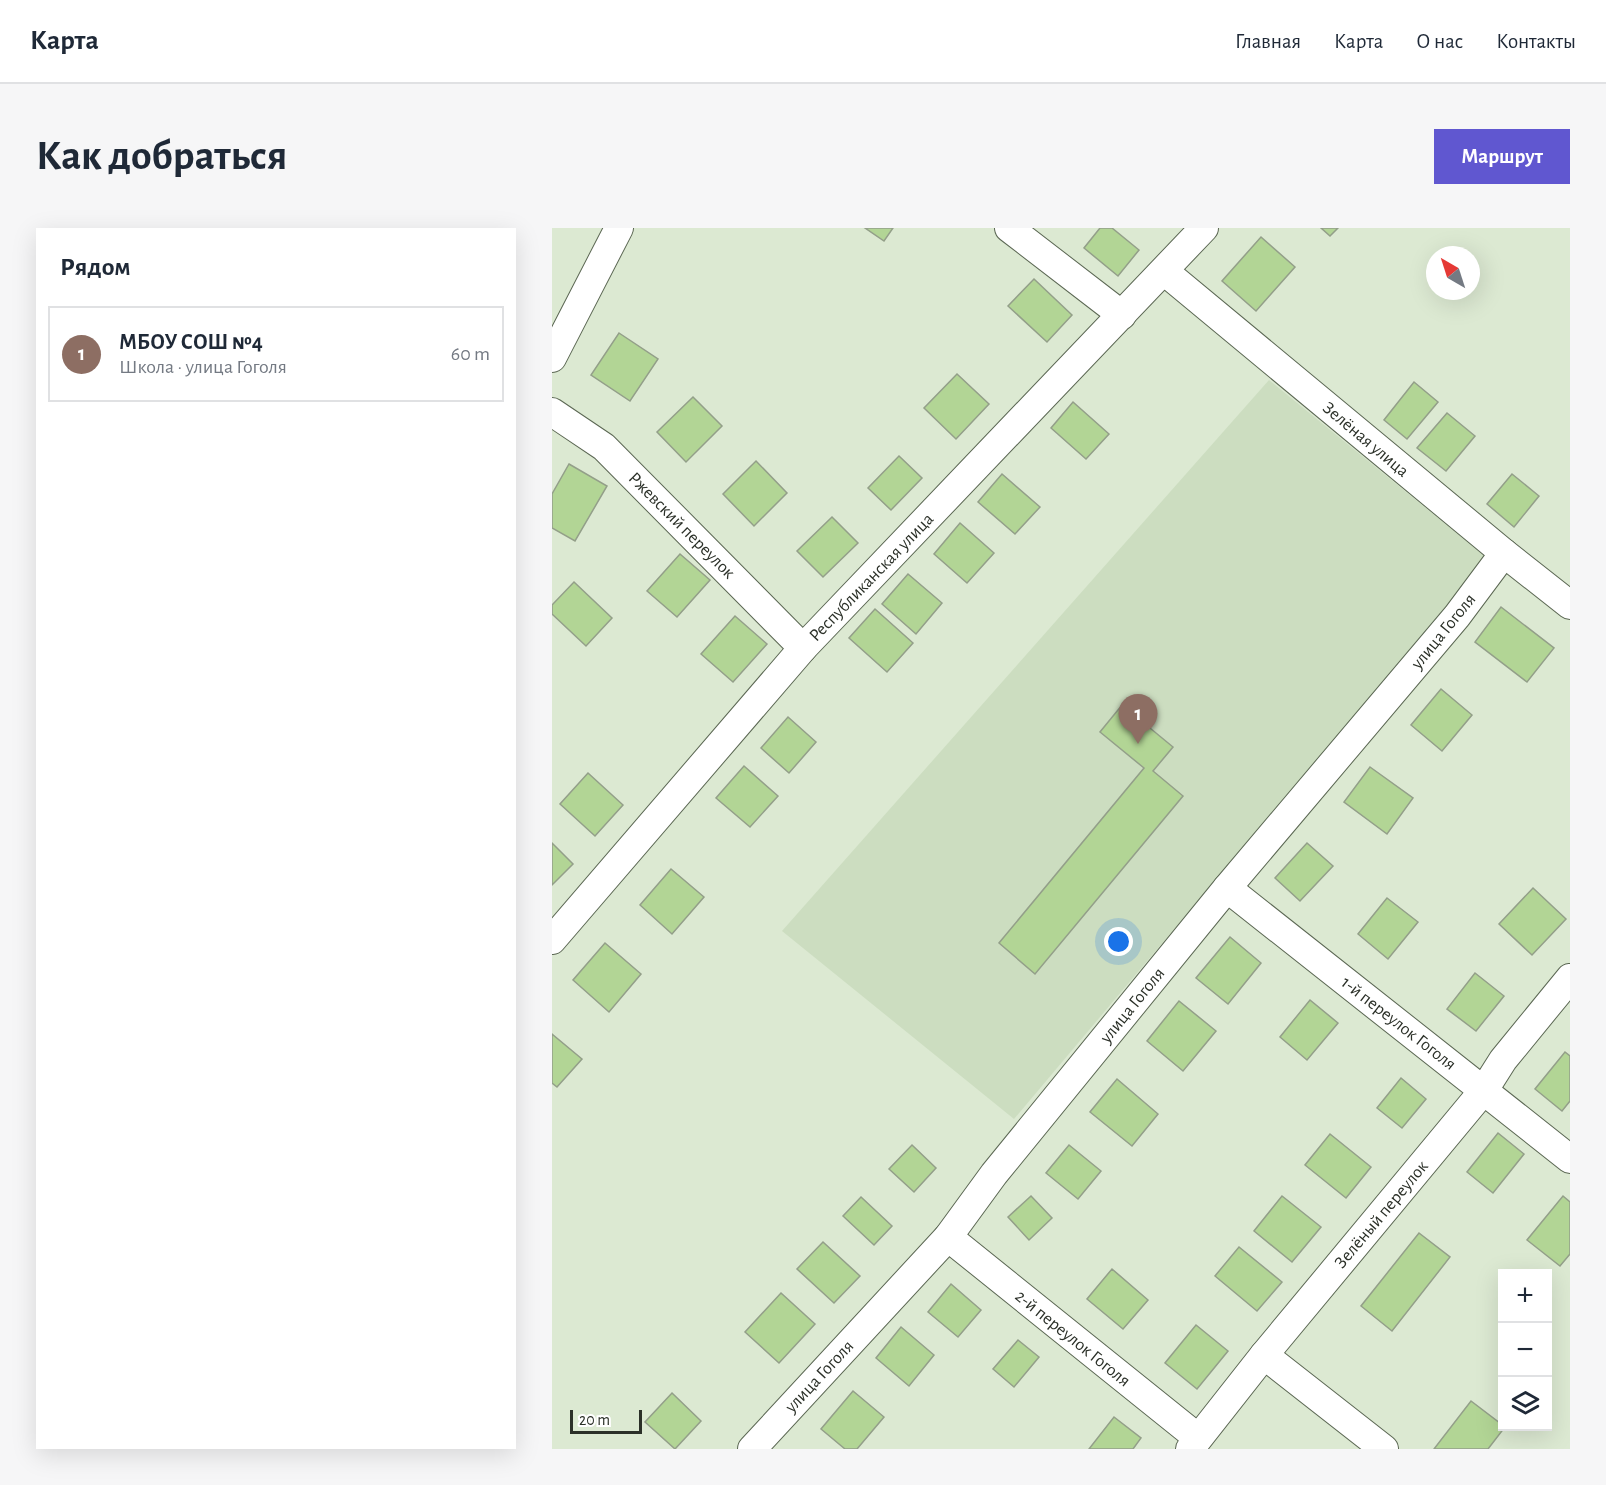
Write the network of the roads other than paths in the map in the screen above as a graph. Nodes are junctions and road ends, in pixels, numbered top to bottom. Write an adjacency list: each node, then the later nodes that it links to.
1 (619, 228): 6 (street)
2 (1009, 228): 5 (street)
3 (1204, 228): 4 (street, Республиканская улица)
4 (1164, 271): 5 (street, Республиканская улица); 8 (street, Зелёная улица)
5 (1122, 315): 10 (street, Республиканская улица)
6 (552, 358)
7 (552, 412): 10 (street, Ржевский переулок)
8 (1504, 553): 9 (street, Зелёная улица); 11 (street, улица Гоголя)
9 (1570, 605)
10 (803, 648): 12 (street, Республиканская улица)
11 (1227, 888): 14 (street, 1-й переулок Гоголя); 16 (street, улица Гоголя)
12 (552, 940)
13 (1570, 978): 14 (street, Зелёный переулок)
14 (1484, 1090): 15 (street, 1-й переулок Гоголя); 17 (street, Зелёный переулок)
15 (1570, 1159)
16 (948, 1237): 18 (street, 2-й переулок Гоголя); 19 (street, улица Гоголя)
17 (1264, 1355): 18 (street, Зелёный переулок); 20 (street)
18 (1194, 1444)
19 (752, 1449)
20 (1384, 1449)

